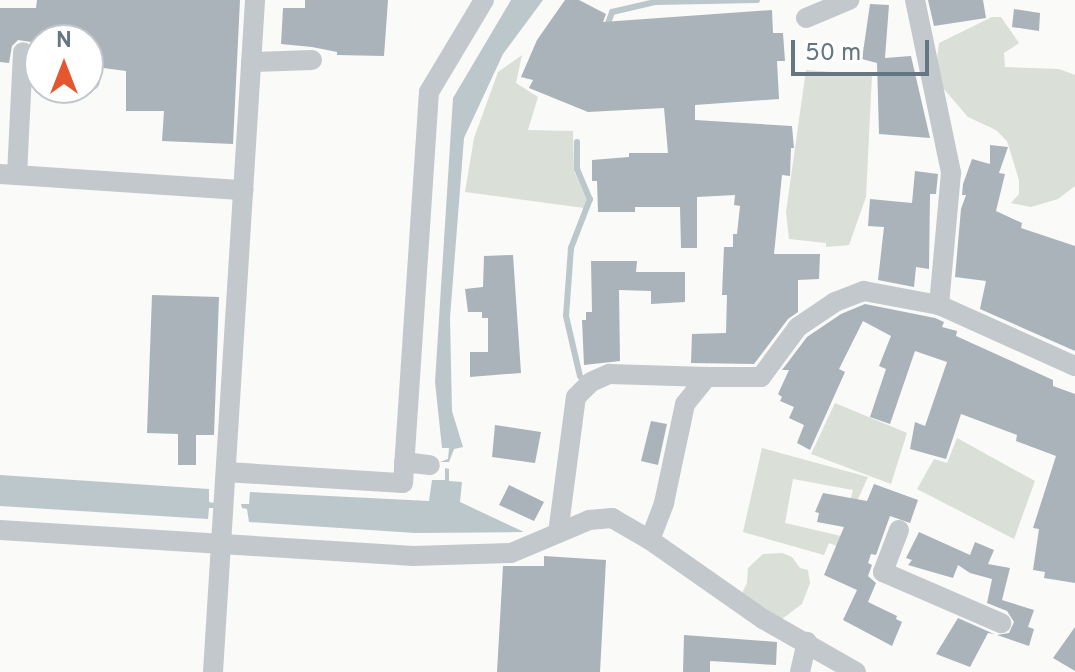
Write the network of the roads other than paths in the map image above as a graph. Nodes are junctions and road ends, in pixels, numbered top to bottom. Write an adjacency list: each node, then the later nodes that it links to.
1 (255, 0): 8 (street)
2 (484, 0): 16 (street)
3 (849, 0): 5 (street)
4 (915, 0): 13 (street)
5 (806, 18)
6 (23, 52): 10 (street)
7 (312, 60): 8 (street)
8 (251, 62): 12 (street)
9 (24, 92): 10 (street)
10 (21, 94): 11 (street)
11 (9, 175): 12 (street)
12 (243, 190): 18 (street)
13 (939, 305): 14 (street); 15 (street)
14 (1075, 366)
15 (707, 377): 21 (street); 22 (street)
16 (404, 462): 17 (street); 18 (street)
17 (430, 465)
18 (226, 472): 23 (street)
19 (0, 530): 23 (street)
20 (899, 530): 24 (street)
21 (558, 533): 22 (street); 23 (street)
22 (650, 540): 25 (street)
23 (222, 544): 26 (street)
24 (1001, 623)
25 (807, 642): 27 (street); 28 (street)
26 (213, 672)
27 (800, 672)
28 (856, 672)

